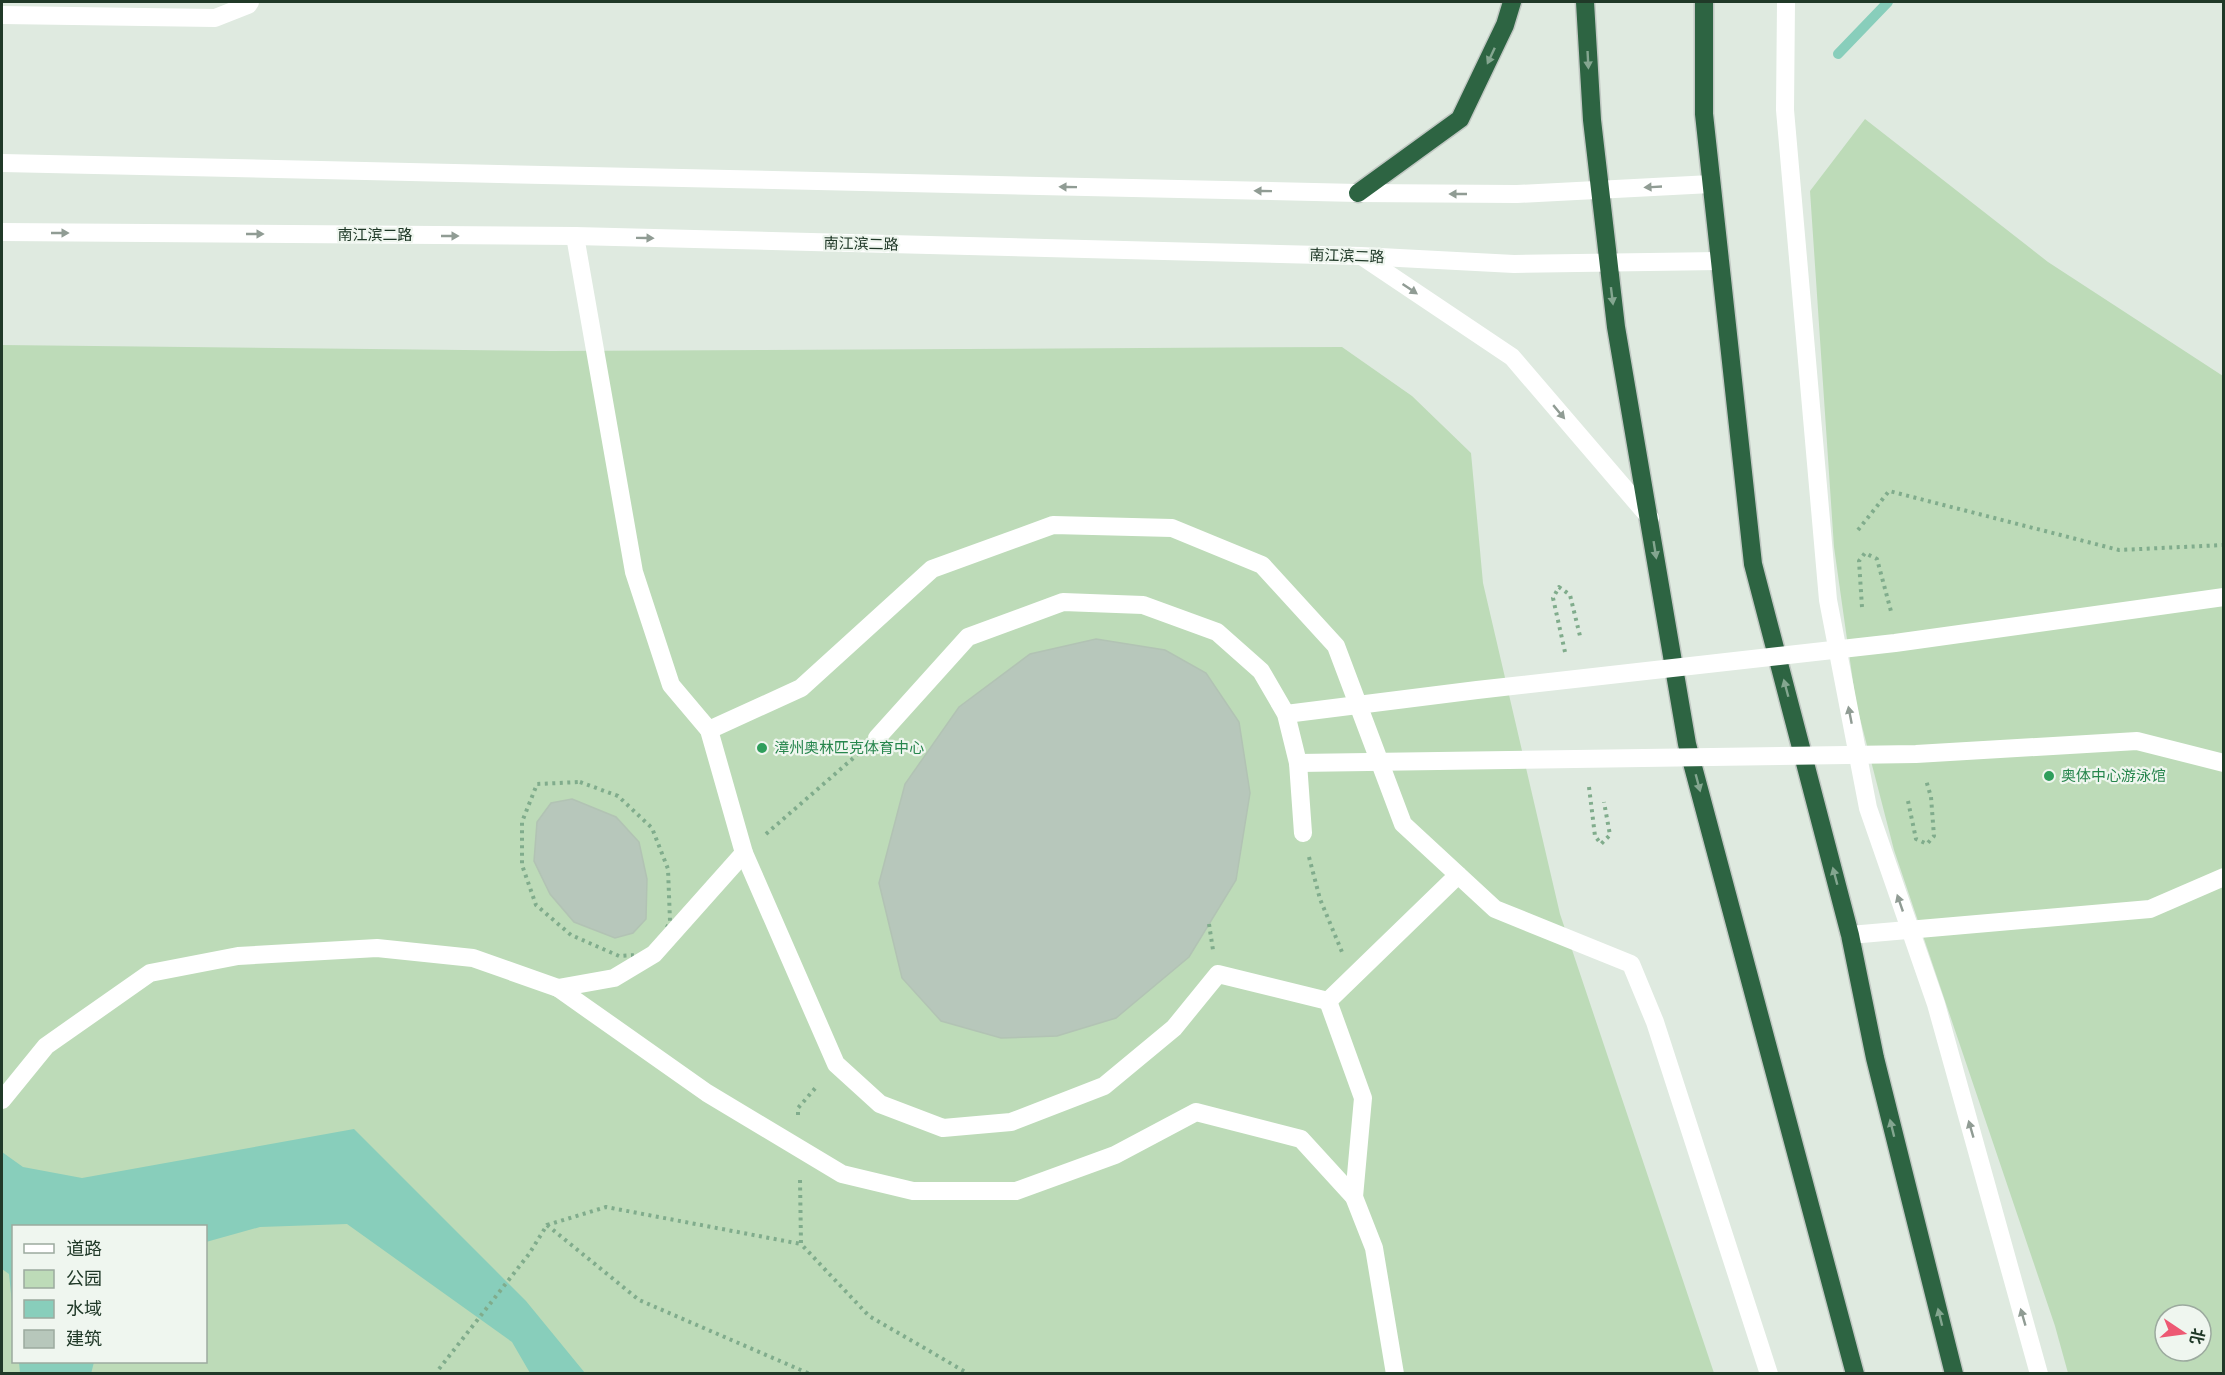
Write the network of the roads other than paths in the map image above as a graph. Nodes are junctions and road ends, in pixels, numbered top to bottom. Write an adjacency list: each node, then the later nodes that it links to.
1 (250, 2): 7 (street)
2 (1504, 2): 8 (street)
3 (1512, 2): 8 (highway)
4 (1585, 2): 11 (highway, one-way to 11)
5 (1704, 2): 10 (highway)
6 (1786, 2): 29 (street, one-way to 6)
7 (2, 15)
8 (1505, 25): 12 (highway, one-way to 12)
9 (2, 163): 12 (street, one-way to 9)
10 (1711, 184): 11 (street, one-way to 11); 16 (highway)
11 (1600, 189): 12 (street, one-way to 12); 17 (highway)
12 (1358, 193)
13 (2, 232): 14 (street, 南江滨二路, one-way to 14)
14 (575, 236): 15 (street, 南江滨二路, one-way to 15); 21 (street)
15 (1361, 256): 17 (street, 南江滨二路); 18 (street, one-way to 18)
16 (1720, 261): 17 (street, 南江滨二路); 30 (highway, one-way to 16)
17 (1609, 263): 18 (highway, one-way to 18)
18 (1650, 518): 37 (highway, one-way to 37)
19 (2223, 597): 20 (street, bridge)
20 (1286, 714): 22 (street); 23 (street)
21 (709, 730): 26 (street); 27 (street)
22 (876, 738)
23 (1298, 763): 24 (street, bridge); 25 (street)
24 (2223, 763)
25 (1303, 833)
26 (744, 853): 31 (street); 32 (street)
27 (1458, 874): 32 (street); 36 (street)
28 (2223, 877): 29 (street)
29 (1909, 930): 30 (street); 39 (street, one-way to 29)
30 (1850, 935): 38 (highway, one-way to 30)
31 (558, 988): 33 (street); 34 (street)
32 (1328, 1001): 34 (street)
33 (2, 1100)
34 (1354, 1197): 35 (street)
35 (1395, 1374)
36 (1769, 1374)
37 (1855, 1374)
38 (1954, 1374)
39 (2039, 1374)

